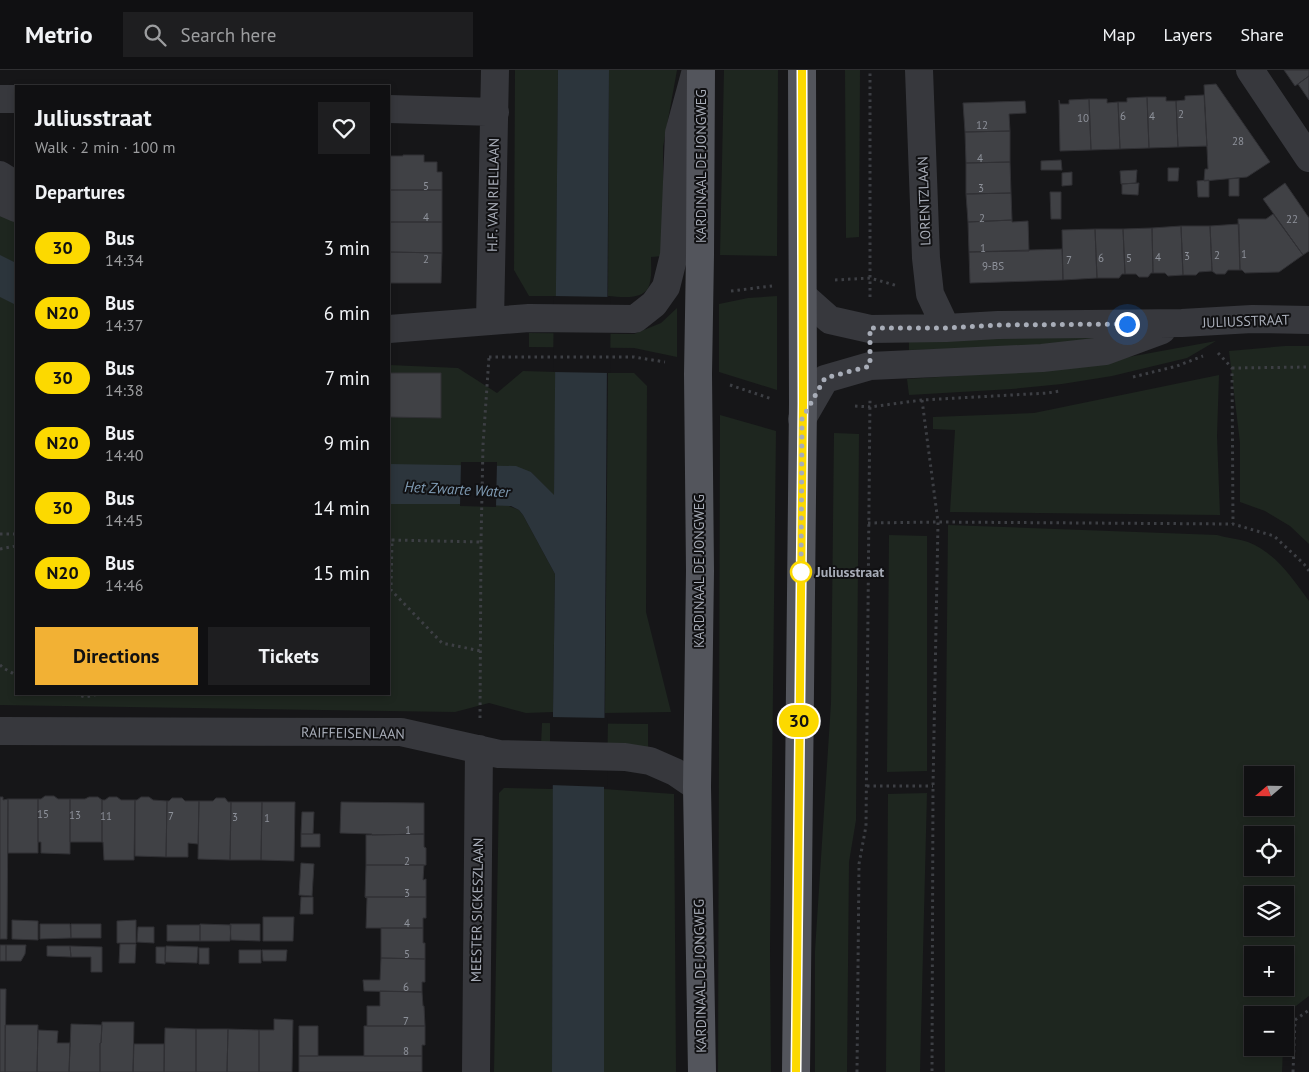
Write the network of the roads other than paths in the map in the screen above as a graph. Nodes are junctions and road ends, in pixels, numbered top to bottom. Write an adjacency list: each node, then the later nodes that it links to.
1 (495, 70): 10 (street, H.F. VAN RIELLAAN)
2 (696, 70): 18 (street)
3 (701, 70): 25 (main road, KARDINAAL DE JONGWEG)
4 (802, 70): 16 (main road)
5 (919, 70): 20 (street, LORENTZLAAN)
6 (1250, 70): 11 (street)
7 (0, 99): 8 (street)
8 (15, 100)
9 (390, 109): 10 (street)
10 (495, 112): 18 (street, H.F. VAN RIELLAAN)
11 (1309, 158)
12 (0, 175): 13 (street)
13 (15, 184)
14 (0, 200): 15 (street)
15 (15, 208)
16 (803, 296): 20 (street, JULIUSSTRAAT); 22 (main road)
17 (1309, 320): 19 (street, JULIUSSTRAAT)
18 (490, 321): 21 (street)
19 (1182, 323): 20 (street, JULIUSSTRAAT); 22 (street, JULIUSSTRAAT)
20 (946, 328)
21 (390, 329)
22 (802, 419): 28 (main road)
23 (0, 731): 24 (street, RAIFFEISENLAAN)
24 (479, 749): 25 (street, RAIFFEISENLAAN); 26 (street, MEESTER SICKESZLAAN)
25 (697, 787): 27 (main road, KARDINAAL DE JONGWEG)
26 (476, 1072)
27 (702, 1072)
28 (796, 1072)

